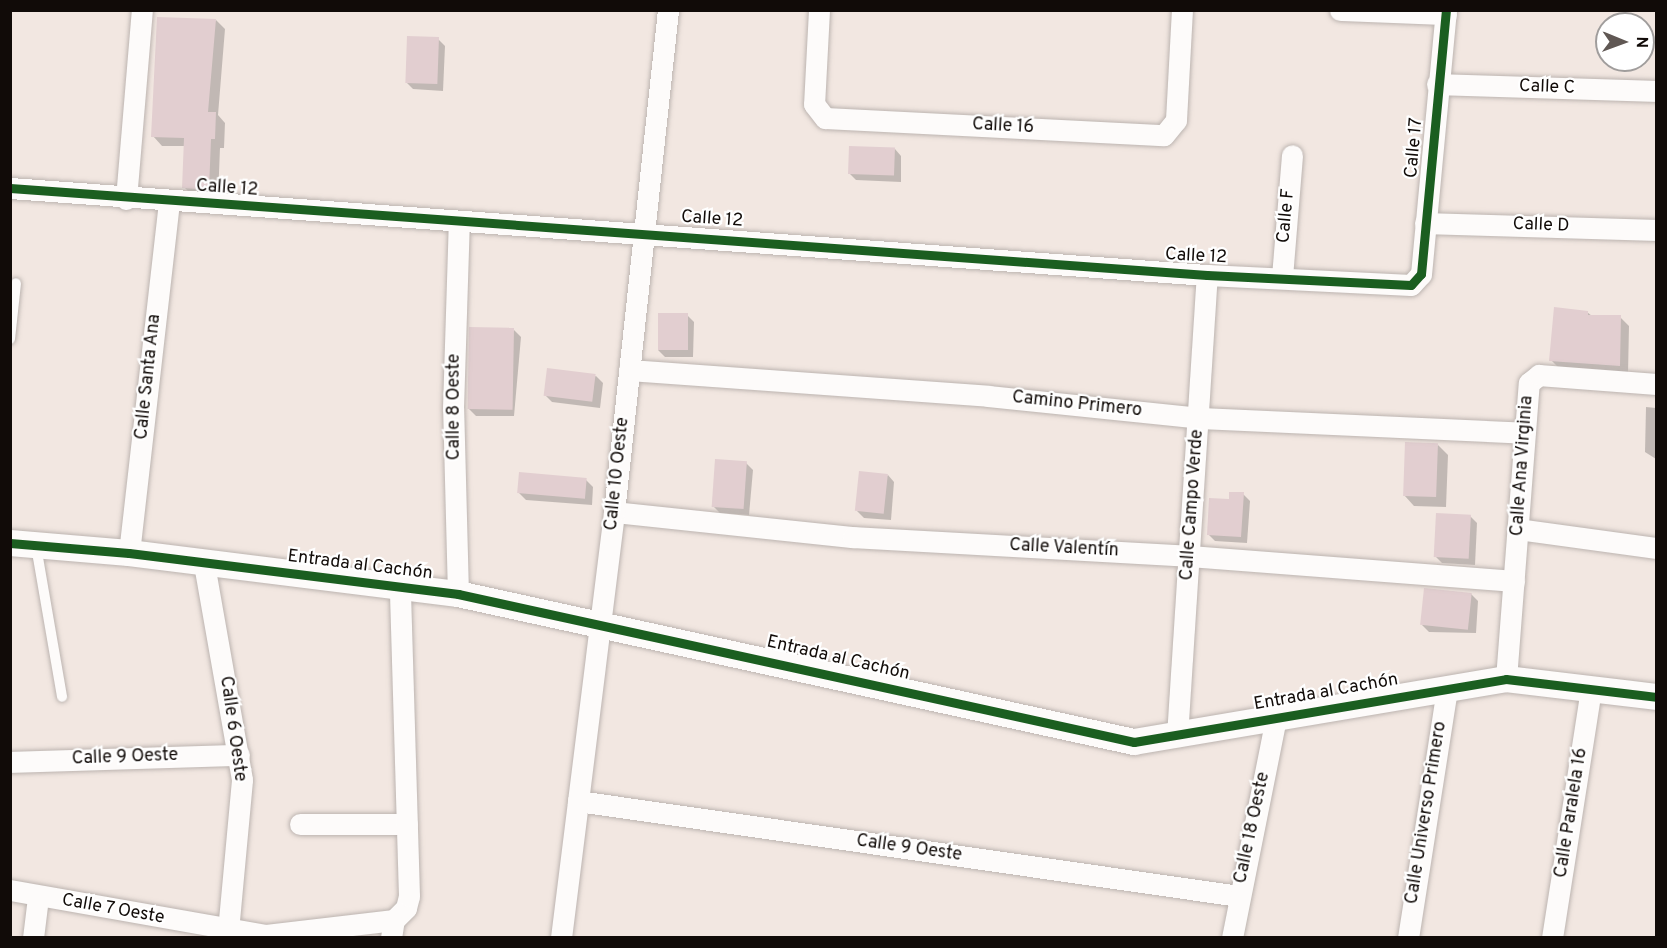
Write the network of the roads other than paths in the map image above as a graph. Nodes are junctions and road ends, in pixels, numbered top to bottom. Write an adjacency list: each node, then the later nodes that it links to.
1 (142, 10): 11 (street)
2 (668, 10): 16 (street, Calle 10 Oeste)
3 (819, 10): 4 (street, Calle 16)
4 (1182, 10)
5 (1340, 10): 6 (street)
6 (1446, 12): 7 (street, Calle 17)
7 (1437, 84): 8 (street, Calle C); 14 (street, Calle 17)
8 (1656, 91)
9 (1292, 155): 18 (street, Calle F)
10 (10, 188): 11 (street, Calle 12)
11 (126, 199): 12 (street, Calle 12)
12 (169, 201): 13 (street, Calle 12); 31 (street, Calle Santa Ana)
13 (459, 220): 16 (street, Calle 12); 36 (street, Calle 8 Oeste)
14 (1425, 223): 15 (street, Calle D); 20 (street, Calle 17)
15 (1656, 230)
16 (646, 232): 17 (street, Calle 12); 22 (street, Calle 10 Oeste)
17 (1207, 275): 18 (street, Calle 12); 24 (street, Calle Campo Verde)
18 (1282, 277): 20 (street, Calle 12)
19 (16, 284): 21 (lane)
20 (1411, 285)
21 (10, 339)
22 (629, 370): 24 (street, Camino Primero); 26 (street, Calle 10 Oeste)
23 (1656, 384): 25 (street, Calle Ana Virginia)
24 (1200, 418): 25 (street, Camino Primero); 32 (street, Calle Campo Verde)
25 (1525, 433): 27 (street, Calle Ana Virginia)
26 (614, 512): 32 (street, Calle Valentín); 37 (street, Calle 10 Oeste)
27 (1518, 529): 30 (street); 34 (street, Calle Ana Virginia)
28 (10, 543): 29 (street, Entrada al Cachón)
29 (36, 545): 31 (street, Entrada al Cachón); 41 (lane)
30 (1656, 548)
31 (129, 553): 33 (street, Entrada al Cachón)
32 (1190, 556): 34 (street, Calle Valentín); 44 (street, Calle Campo Verde)
33 (204, 564): 35 (street, Entrada al Cachón); 45 (street, Calle 6 Oeste)
34 (1514, 581): 38 (street, Calle Ana Virginia)
35 (400, 586): 36 (street, Entrada al Cachón); 49 (street)
36 (458, 594): 37 (street, Entrada al Cachón)
37 (600, 624): 44 (street, Entrada al Cachón); 47 (street, Calle 10 Oeste)
38 (1506, 679): 39 (street, Entrada al Cachón); 40 (street, Entrada al Cachón)
39 (1447, 689): 43 (street, Entrada al Cachón); 58 (street, Calle Universo Primero)
40 (1591, 689): 42 (street, Entrada al Cachón); 59 (street, Calle Paralela 16)
41 (62, 697)
42 (1656, 697)
43 (1276, 718): 44 (street, Entrada al Cachón); 51 (street, Calle 18 Oeste)
44 (1177, 736)
45 (239, 755): 46 (street, Calle 9 Oeste); 54 (street, Calle 6 Oeste)
46 (10, 762)
47 (578, 801): 51 (street, Calle 9 Oeste); 56 (street, Calle 10 Oeste)
48 (300, 824): 49 (street)
49 (407, 824): 53 (street)
50 (10, 890): 52 (street, Calle 7 Oeste)
51 (1239, 896): 57 (street, Calle 18 Oeste)
52 (38, 897): 54 (street, Calle 7 Oeste); 55 (street)
53 (392, 929): 54 (street, Calle 7 Oeste)
54 (228, 930)
55 (33, 938)
56 (561, 938)
57 (1232, 938)
58 (1408, 938)
59 (1552, 938)

